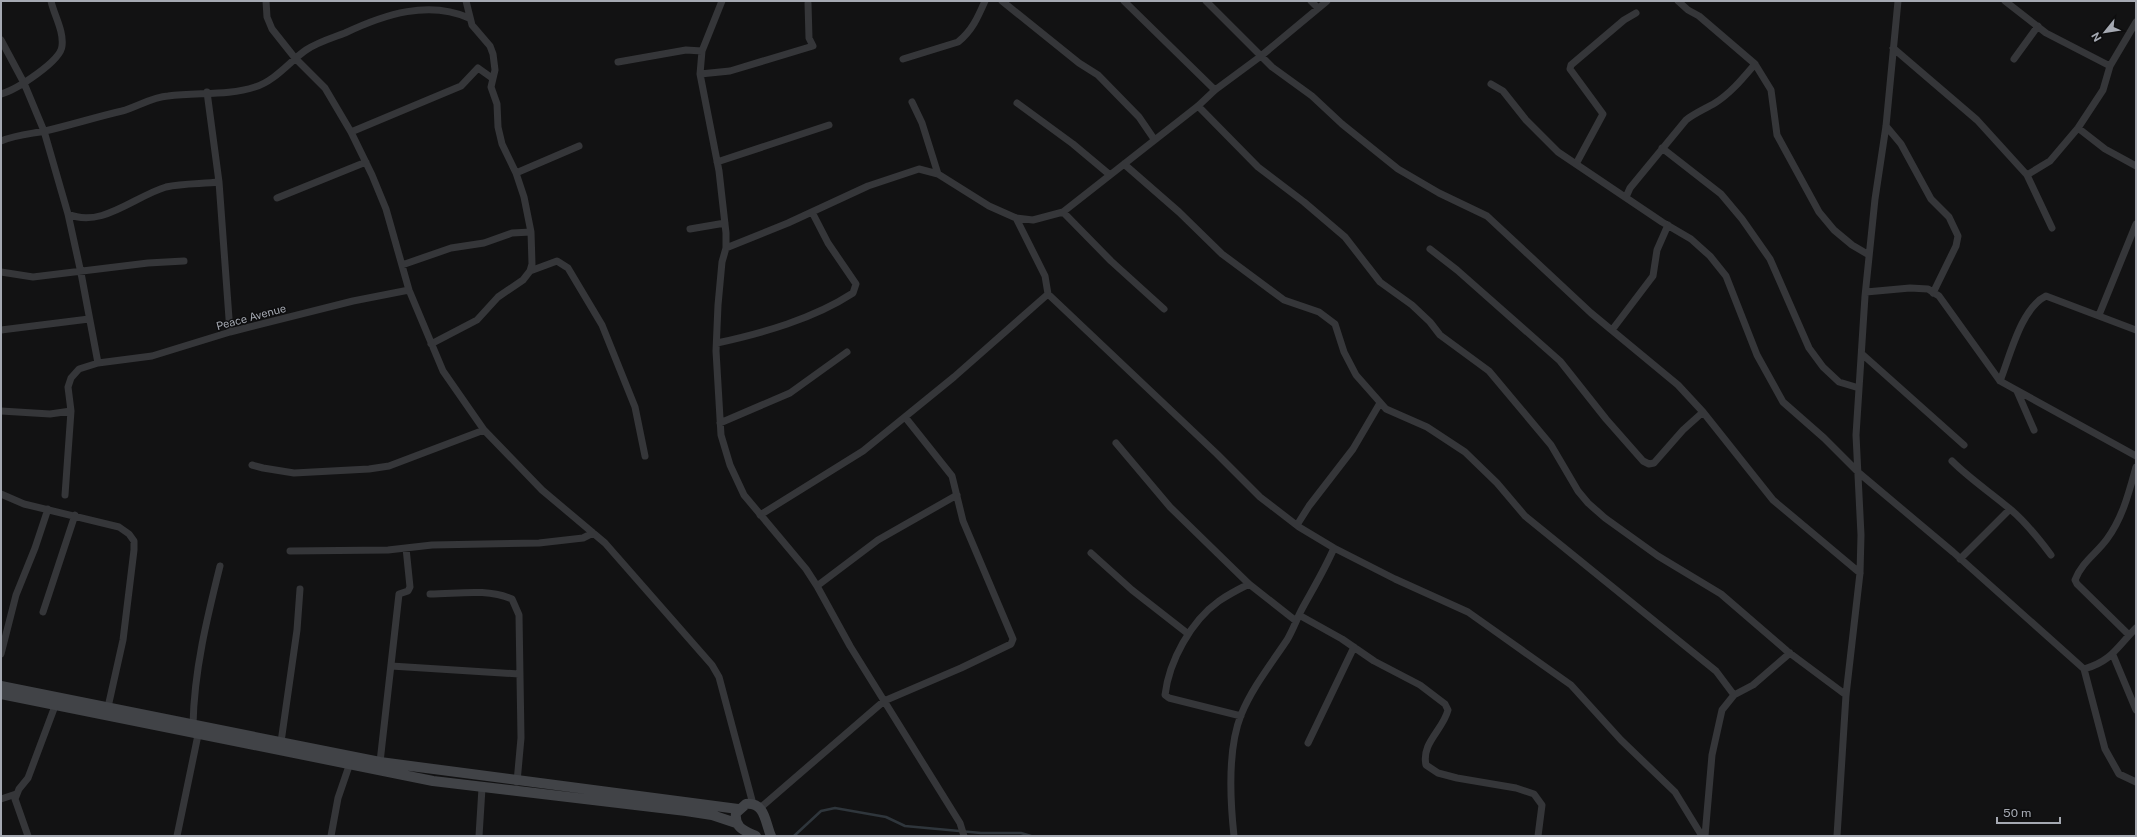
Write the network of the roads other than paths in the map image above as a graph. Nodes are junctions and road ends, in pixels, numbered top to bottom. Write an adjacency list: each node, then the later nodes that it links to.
1 (266, 1): 24 (street)
2 (466, 1): 17 (street)
3 (722, 1): 22 (street)
4 (985, 1): 25 (street)
5 (1002, 1): 45 (street)
6 (1124, 1): 34 (street)
7 (1206, 1): 23 (street)
8 (1311, 1): 15 (street)
9 (1327, 1): 15 (street)
10 (1678, 1): 28 (street)
11 (1898, 1): 21 (street)
12 (2005, 1): 19 (street)
13 (53, 2): 32 (street)
14 (808, 3): 30 (street)
15 (1318, 8): 23 (street)
16 (1636, 13): 52 (street)
17 (469, 18): 24 (street); 31 (street)
18 (2136, 22): 29 (street)
19 (2038, 26): 26 (street); 29 (street)
20 (1, 40): 32 (street)
21 (1893, 48): 41 (street); 57 (street)
22 (702, 50): 27 (street); 30 (street)
23 (1261, 56): 34 (street); 87 (street)
24 (295, 58): 35 (street); 44 (street)
25 (903, 59)
26 (2014, 59)
27 (618, 62)
28 (1755, 64): 48 (street); 73 (street)
29 (2110, 66): 42 (street)
30 (700, 74): 50 (street)
31 (492, 78): 44 (street); 54 (street)
32 (24, 83): 36 (street); 43 (street)
33 (1491, 84): 52 (street)
34 (1215, 90): 39 (street)
35 (207, 92): 43 (street); 58 (street)
36 (1, 94)
37 (912, 102): 55 (street)
38 (1017, 103): 56 (street)
39 (1198, 106): 45 (street); 141 (street)
40 (829, 125): 50 (street)
41 (1886, 126): 73 (street); 81 (street)
42 (2078, 128): 53 (street); 57 (street)
43 (44, 131): 46 (street); 63 (street)
44 (350, 132): 49 (street)
45 (1154, 139): 51 (street)
46 (1, 141)
47 (579, 146): 54 (street)
48 (1662, 148): 59 (street); 96 (street)
49 (366, 162): 60 (street); 75 (street)
50 (717, 162): 65 (street)
51 (1124, 164): 56 (street); 98 (street)
52 (1576, 164): 59 (street)
53 (2136, 166)
54 (516, 173): 70 (street)
55 (938, 174): 61 (street); 64 (street)
56 (1110, 174): 62 (street)
57 (2027, 175): 68 (street)
58 (219, 182): 63 (street); 89 (street)
59 (1626, 197): 67 (street)
60 (277, 198)
61 (812, 212): 71 (street); 90 (street)
62 (1063, 212): 64 (street); 83 (street)
63 (68, 214): 78 (street)
64 (1016, 218): 82 (street)
65 (725, 223): 69 (street); 71 (street)
66 (2136, 224): 84 (street)
67 (1668, 225): 87 (street); 113 (street)
68 (2052, 228)
69 (690, 229)
70 (531, 232): 75 (street); 76 (street)
71 (726, 248): 90 (street)
72 (1430, 249): 101 (street)
73 (1869, 255): 80 (street)
74 (184, 261): 78 (street)
75 (402, 265): 79 (street)
76 (530, 271): 91 (street); 108 (street)
77 (1, 272): 78 (street)
78 (81, 273): 85 (street)
79 (409, 290): 89 (street, Peace Avenue); 91 (street)
80 (1866, 292): 81 (street); 93 (street)
81 (1933, 293): 95 (street)
82 (1048, 294): 102 (street); 121 (street)
83 (1164, 309)
84 (2099, 315): 88 (street); 95 (street)
85 (89, 319): 86 (street); 94 (street)
86 (1, 330)
87 (1612, 330): 101 (street)
88 (2136, 330)
89 (230, 332): 94 (street, Peace Avenue)
90 (717, 343): 103 (street)
91 (431, 344): 104 (street)
92 (847, 352): 103 (street)
93 (1862, 354): 96 (street); 107 (street)
94 (98, 362): 100 (street, Peace Avenue)
95 (2000, 381): 97 (street)
96 (1859, 388): 113 (street)
97 (2017, 391): 105 (street); 109 (street)
98 (1380, 403): 121 (street); 149 (street)
99 (1, 411): 100 (street)
100 (71, 412): 115 (street, Peace Avenue)
101 (1703, 412): 130 (street)
102 (905, 417): 116 (street); 119 (street)
103 (720, 423): 119 (street)
104 (484, 430): 111 (street); 122 (street)
105 (2034, 430)
106 (1116, 443): 131 (street)
107 (1964, 445)
108 (645, 456)
109 (2136, 456)
110 (1952, 460): 118 (street)
111 (252, 464)
112 (2136, 467): 139 (street)
113 (1859, 473): 128 (street); 130 (street)
114 (1, 494): 117 (street)
115 (65, 495)
116 (957, 495): 132 (street); 151 (street)
117 (48, 509): 120 (street); 142 (street)
118 (2010, 509): 127 (street); 128 (street)
119 (760, 515): 132 (street)
120 (75, 516): 135 (street); 153 (street)
121 (1296, 525): 124 (street)
122 (593, 532): 123 (street); 167 (street)
123 (406, 548): 125 (street); 144 (street)
124 (1334, 548): 136 (street); 179 (street)
125 (290, 551)
126 (1091, 553): 138 (street)
127 (2051, 555)
128 (1960, 559): 145 (street)
129 (220, 566): 156 (street)
130 (1860, 573): 150 (street)
131 (1249, 584): 136 (street); 138 (street)
132 (817, 586): 151 (street)
133 (300, 589): 158 (street)
134 (430, 594): 146 (street)
135 (43, 612)
136 (1297, 618): 140 (street); 155 (street)
137 (2136, 628): 139 (street)
138 (1187, 633): 155 (street)
139 (2129, 635): 143 (street)
140 (1354, 647): 159 (street); 178 (street)
141 (1790, 653): 149 (street); 150 (street)
142 (1, 654)
143 (2114, 655): 145 (street); 154 (street)
144 (390, 666): 146 (street); 160 (street)
145 (2084, 669): 163 (street)
146 (519, 674): 162 (street)
147 (1, 686): 153 (street)
148 (1, 694): 152 (street)
149 (1734, 695): 179 (street)
150 (1846, 695): 180 (street)
151 (884, 701): 167 (street); 176 (street)
152 (55, 706): 157 (street); 165 (street)
153 (108, 707): 156 (street)
154 (2136, 710)
155 (1241, 716): 177 (street)
156 (193, 725): 158 (street)
157 (198, 735): 161 (street); 172 (street)
158 (281, 742): 160 (street)
159 (1308, 743)
160 (380, 762): 162 (street)
161 (349, 766): 164 (street); 173 (street)
162 (517, 782): 168 (street)
163 (2136, 782)
164 (482, 788): 169 (street); 174 (street)
165 (16, 794): 166 (street); 171 (street)
166 (1, 798)
167 (757, 806): 168 (street); 175 (street)
168 (738, 809): 169 (street)
169 (736, 823): 170 (street)
170 (752, 835)
171 (28, 836)
172 (177, 836)
173 (331, 836)
174 (480, 836)
175 (771, 836)
176 (964, 836)
177 (1234, 836)
178 (1538, 836)
179 (1703, 836)
180 (1837, 836)

